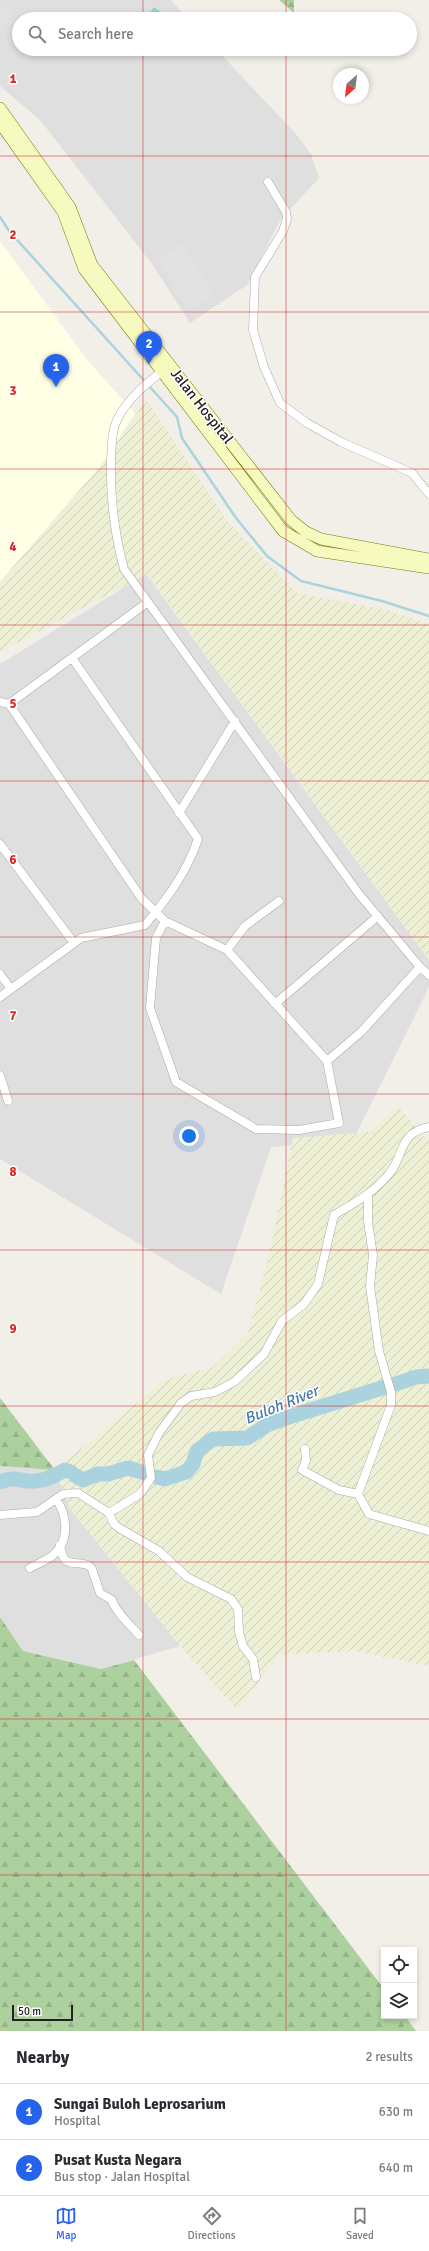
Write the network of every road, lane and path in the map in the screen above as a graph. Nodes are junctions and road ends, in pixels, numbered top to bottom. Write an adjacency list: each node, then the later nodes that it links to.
1 (0, 108): 4 (main road, Jalan Hospital)
2 (0, 123): 4 (main road, Jalan Hospital)
3 (268, 182): 6 (street)
4 (66, 209): 5 (main road, Jalan Hospital)
5 (162, 371): 7 (main road, Jalan Hospital); 8 (main road, Jalan Hospital); 9 (street)
6 (429, 494)
7 (429, 559)
8 (429, 568)
9 (148, 602): 10 (street); 13 (street)
10 (72, 658): 12 (street); 14 (street)
11 (0, 702): 12 (street)
12 (9, 704): 17 (street)
13 (235, 721): 14 (street); 18 (street)
14 (179, 812): 17 (street)
15 (0, 844): 20 (street)
16 (280, 902): 21 (street)
17 (155, 913): 19 (street); 20 (street)
18 (378, 916): 22 (street); 27 (street)
19 (165, 921): 21 (street); 28 (street)
20 (74, 943): 25 (street)
21 (227, 950): 27 (street)
22 (420, 967): 24 (street); 28 (street)
23 (0, 974): 25 (street)
24 (429, 975)
25 (11, 989): 26 (street)
26 (0, 997)
27 (275, 1004): 28 (street)
28 (326, 1061)
29 (0, 1075): 30 (street)
30 (8, 1101)
31 (429, 1127): 32 (street)
32 (368, 1196): 34 (street); 36 (street)
33 (305, 1448): 34 (street)
34 (358, 1494): 38 (street)
35 (56, 1499): 36 (street); 37 (street); 39 (street)
36 (109, 1513): 42 (street)
37 (0, 1515)
38 (429, 1531)
39 (60, 1545): 40 (street); 41 (street)
40 (30, 1568)
41 (139, 1635)
42 (256, 1677)

